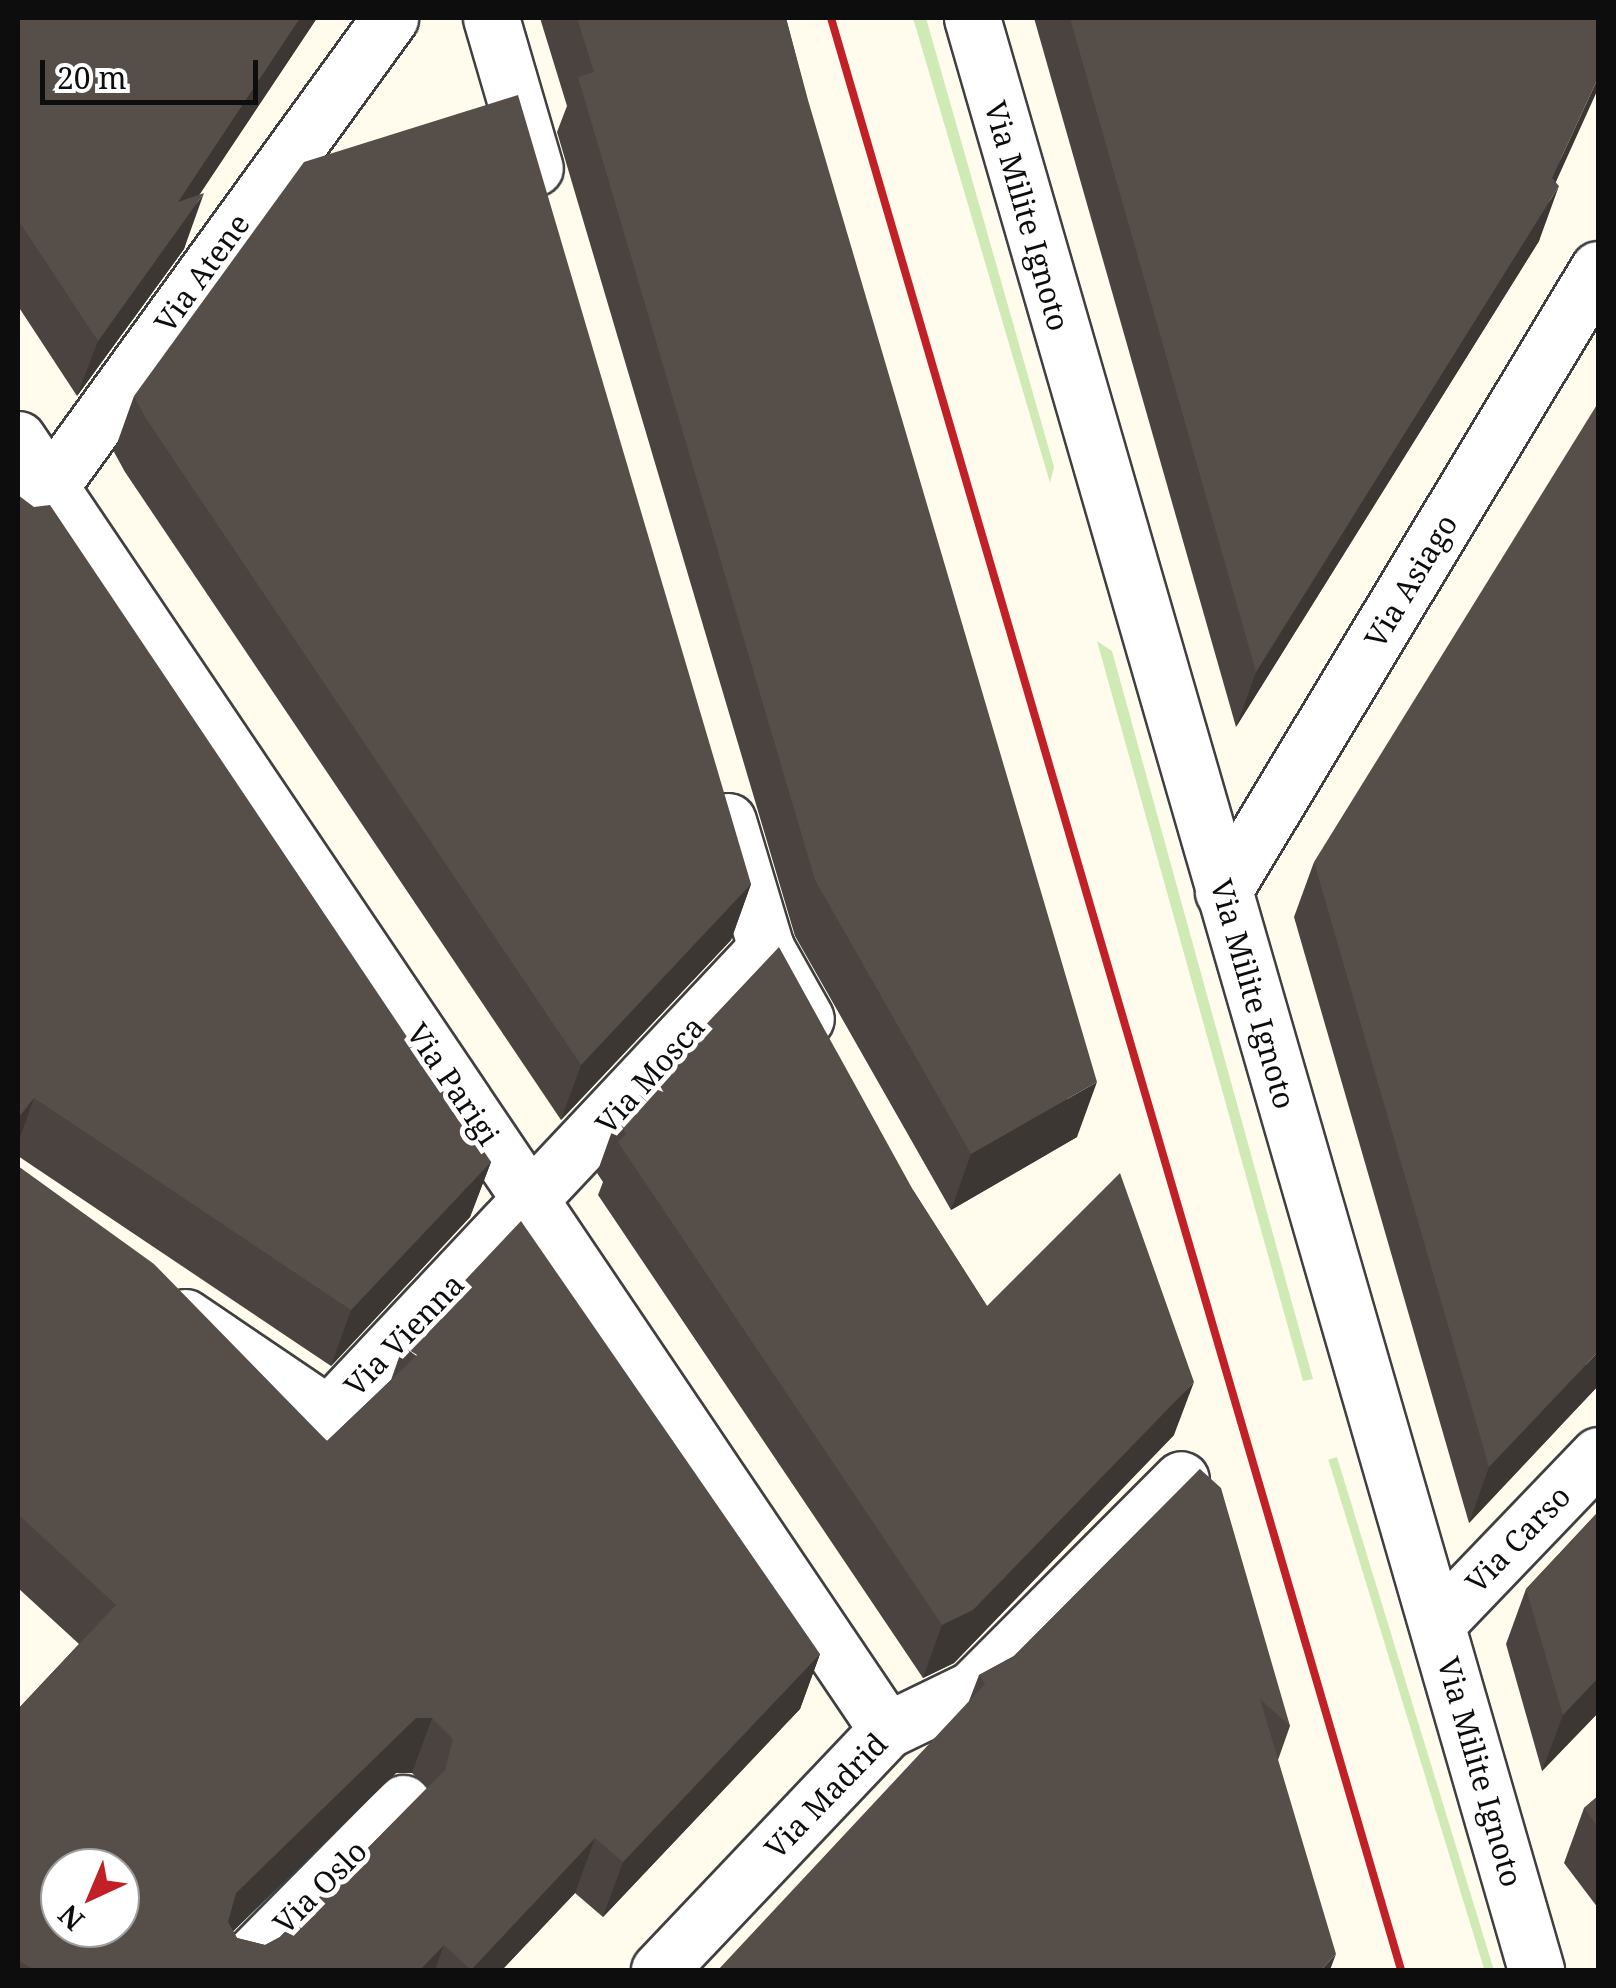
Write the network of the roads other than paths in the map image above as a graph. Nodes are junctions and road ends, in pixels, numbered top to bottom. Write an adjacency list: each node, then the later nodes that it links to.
1 (390, 18): 7 (street, Via Atene)
2 (490, 18): 4 (street)
3 (972, 18): 10 (street, Via Milite Ignoto)
4 (552, 226)
5 (1598, 269): 10 (street, Via Asiago)
6 (18, 438): 7 (street, Via Parigi)
7 (47, 484): 8 (street, Via Atene); 13 (street, Via Parigi)
8 (18, 530)
9 (715, 777): 11 (street)
10 (1223, 892): 17 (street, Via Milite Ignoto)
11 (766, 948): 12 (street); 13 (street, Via Mosca)
12 (835, 1070)
13 (534, 1202): 14 (street, Via Vienna); 18 (street, Via Parigi)
14 (148, 1291)
15 (1598, 1455): 17 (street, Via Carso)
16 (1181, 1479): 18 (street, Via Madrid)
17 (1438, 1622): 22 (street, Via Milite Ignoto)
18 (887, 1730): 21 (street, Via Madrid)
19 (403, 1803): 20 (street, Via Oslo)
20 (238, 1970)
21 (659, 1970)
22 (1536, 1970)

